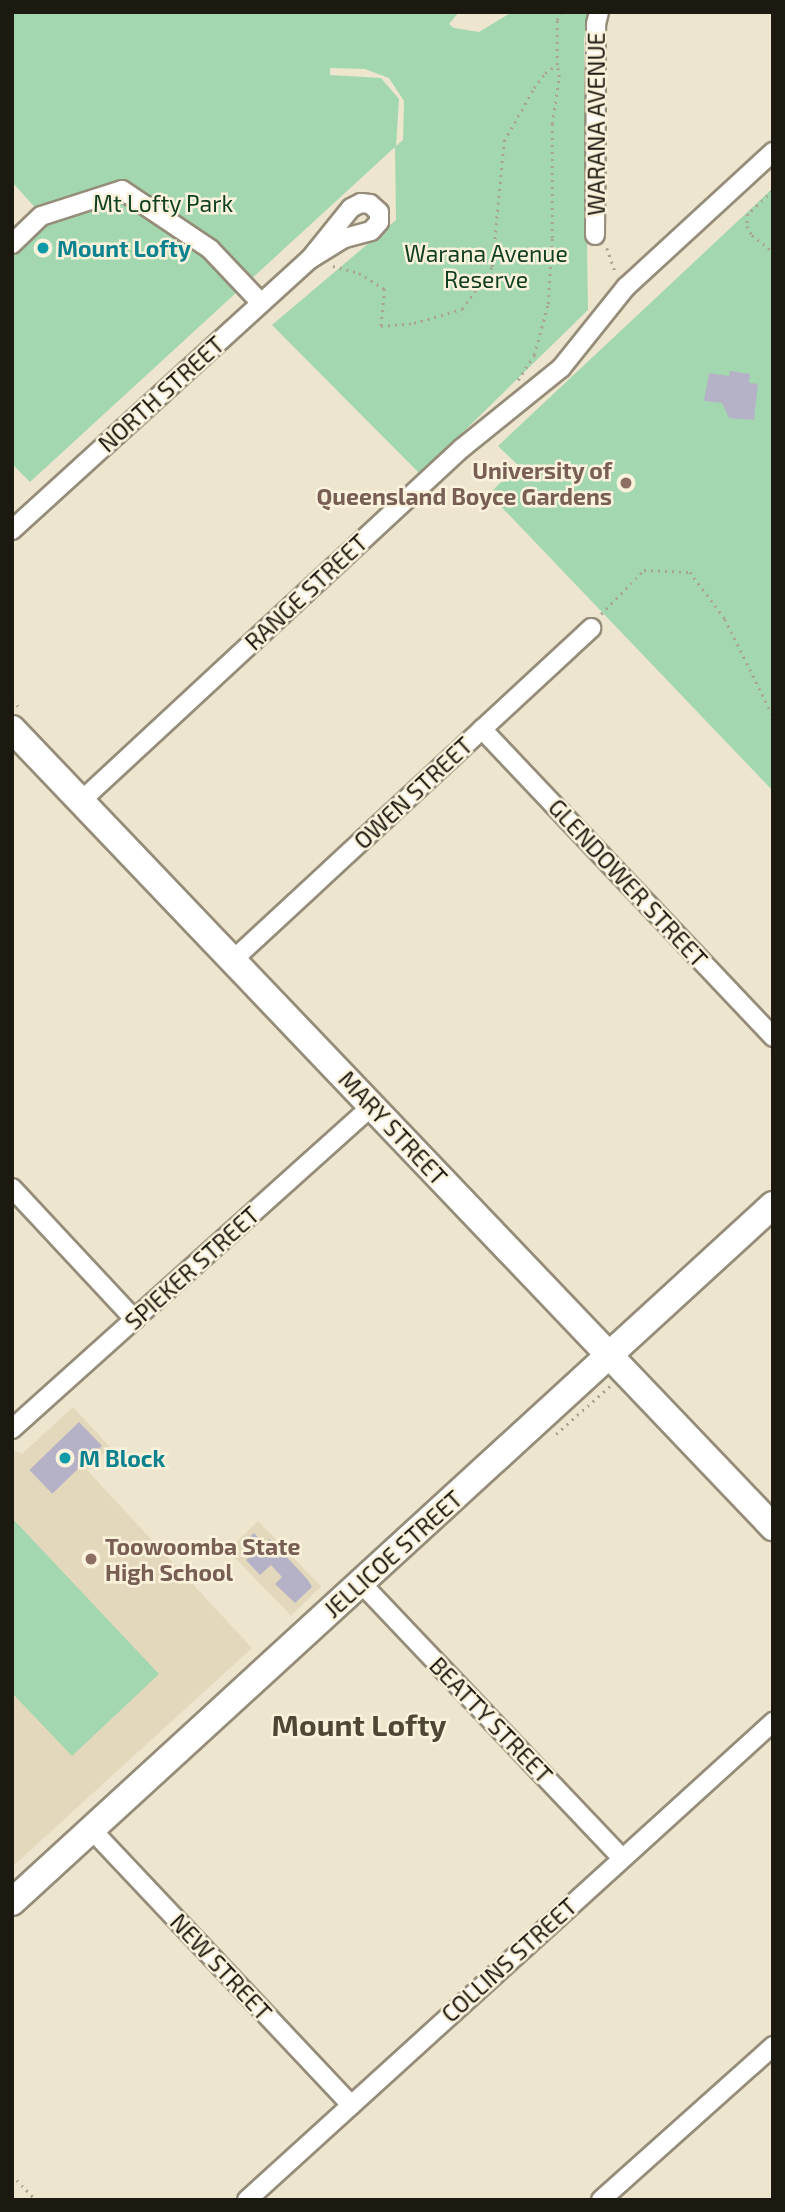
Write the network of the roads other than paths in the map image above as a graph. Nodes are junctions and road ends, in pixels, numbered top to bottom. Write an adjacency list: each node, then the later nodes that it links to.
1 (599, 12): 3 (street, WARANA AVENUE)
2 (773, 152): 11 (street, RANGE STREET)
3 (596, 235)
4 (12, 244): 6 (street)
5 (310, 259): 6 (street, NORTH STREET)
6 (261, 303): 7 (street, NORTH STREET)
7 (12, 530)
8 (591, 628): 10 (street, OWEN STREET)
9 (12, 729): 11 (street, MARY STREET)
10 (482, 729): 12 (street, OWEN STREET); 13 (street, GLENDOWER STREET)
11 (81, 801): 12 (street, MARY STREET)
12 (234, 959): 14 (street, MARY STREET)
13 (773, 1037)
14 (372, 1106): 17 (street, SPIEKER STREET); 18 (street, MARY STREET)
15 (12, 1188): 17 (street)
16 (773, 1205): 18 (street, JELLICOE STREET)
17 (135, 1320): 19 (street, SPIEKER STREET)
18 (610, 1357): 20 (street, MARY STREET); 21 (street, JELLICOE STREET)
19 (12, 1429)
20 (773, 1527)
21 (361, 1583): 23 (street, JELLICOE STREET); 24 (street, BEATTY STREET)
22 (773, 1722): 24 (street, COLLINS STREET)
23 (92, 1830): 25 (street, JELLICOE STREET); 27 (street, NEW STREET)
24 (622, 1858): 27 (street, COLLINS STREET)
25 (12, 1902)
26 (773, 2046): 29 (street)
27 (351, 2105): 28 (street, COLLINS STREET)
28 (247, 2200)
29 (601, 2200)

